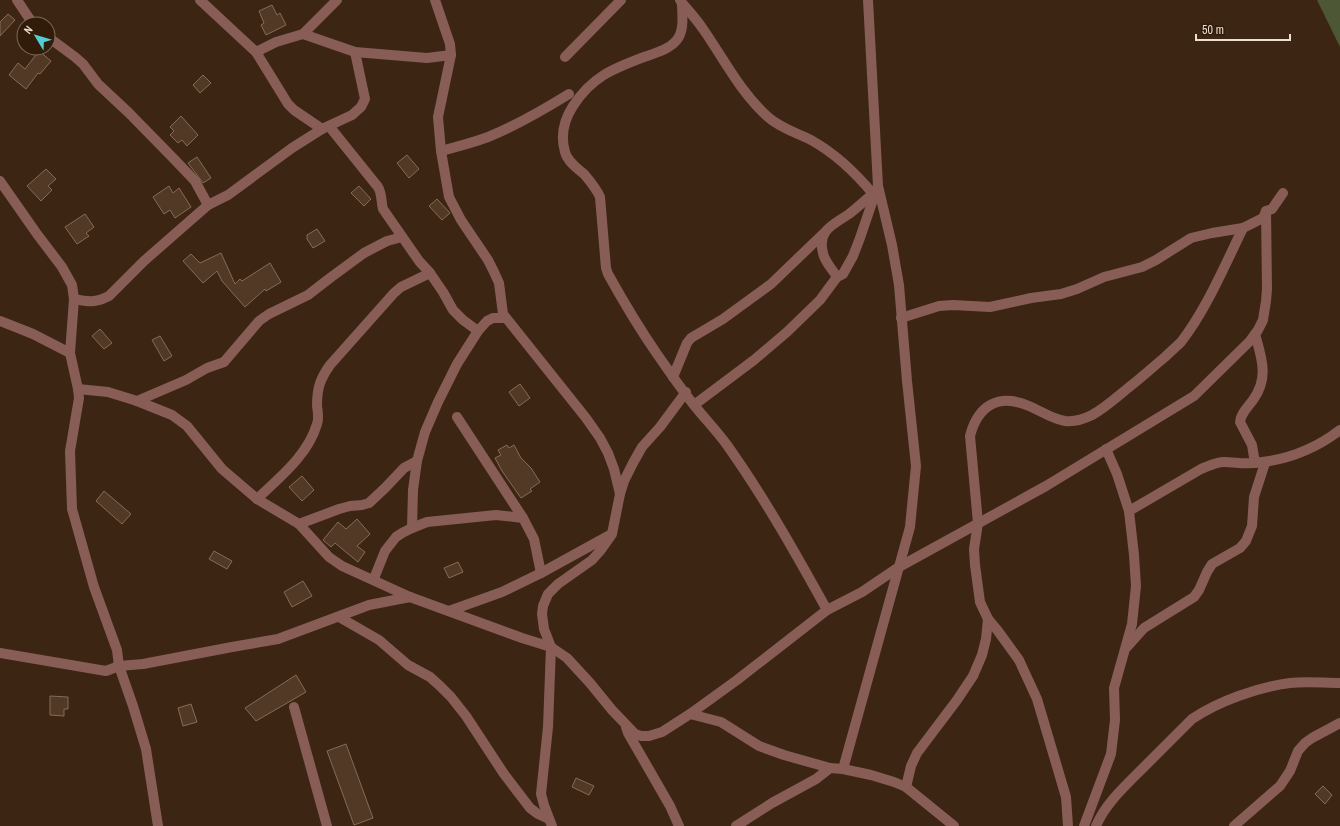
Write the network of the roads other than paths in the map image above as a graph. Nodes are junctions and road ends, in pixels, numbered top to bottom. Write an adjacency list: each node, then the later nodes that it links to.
1 (17, 0): 8 (street)
2 (200, 0): 11 (street)
3 (337, 0): 9 (street)
4 (435, 0): 13 (street)
5 (621, 0): 14 (street)
6 (868, 0): 19 (street)
7 (681, 1): 19 (street); 35 (street)
8 (28, 16)
9 (303, 34): 11 (street); 12 (street)
10 (56, 42): 21 (street)
11 (256, 52): 16 (street)
12 (355, 52): 13 (street); 16 (street)
13 (451, 55): 17 (street)
14 (565, 57)
15 (569, 94): 17 (street)
16 (325, 128): 21 (street); 25 (street)
17 (440, 151): 29 (street)
18 (0, 180): 28 (street)
19 (875, 192): 24 (street); 27 (street); 30 (street)
20 (1283, 193): 22 (street)
21 (208, 205): 28 (street)
22 (1266, 211): 23 (street); 33 (street)
23 (1244, 228): 30 (street); 49 (street)
24 (823, 234): 27 (street); 35 (street)
25 (402, 237): 26 (street); 38 (street)
26 (430, 273): 32 (street); 46 (street)
27 (837, 277): 39 (street)
28 (74, 299): 34 (street)
29 (505, 318): 32 (street); 45 (street)
30 (901, 318): 53 (street)
31 (0, 321): 34 (street)
32 (478, 331): 43 (street)
33 (1255, 334): 42 (street); 44 (street)
34 (70, 353): 36 (street)
35 (673, 376): 37 (street)
36 (78, 389): 38 (street); 66 (street)
37 (686, 392): 39 (street); 45 (street)
38 (137, 401): 46 (street)
39 (694, 405): 57 (street)
40 (457, 417): 48 (street)
41 (1340, 430): 44 (street)
42 (1106, 449): 47 (street); 49 (street)
43 (418, 461): 50 (street); 51 (street)
44 (1260, 463): 47 (street); 62 (street)
45 (620, 494): 52 (street)
46 (257, 498): 50 (street)
47 (1129, 511): 62 (street)
48 (523, 518): 51 (street); 54 (street)
49 (978, 523): 53 (street); 60 (street)
50 (299, 524): 55 (street)
51 (412, 528): 55 (street)
52 (612, 534): 54 (street); 61 (street)
53 (899, 567): 57 (street); 73 (street)
54 (541, 573): 58 (street)
55 (375, 580): 56 (street)
56 (410, 597): 58 (street); 59 (street)
57 (827, 610): 69 (street)
58 (449, 611): 61 (street)
59 (339, 617): 66 (street); 75 (street)
60 (988, 619): 74 (street); 81 (street)
61 (551, 647): 71 (street); 75 (street)
62 (1125, 649): 82 (street)
63 (0, 653): 64 (street)
64 (16, 656): 65 (street); 66 (street)
65 (0, 662)
66 (119, 666): 76 (street)
67 (1340, 683): 83 (street)
68 (294, 707): 77 (street)
69 (690, 714): 71 (street); 72 (street)
70 (1340, 723): 84 (street)
71 (625, 724): 78 (street)
72 (830, 768): 73 (street); 79 (street)
73 (843, 769): 74 (street)
74 (906, 788): 80 (street)
75 (550, 823)
76 (158, 826)
77 (327, 826)
78 (679, 826)
79 (736, 826)
80 (954, 826)
81 (1068, 826)
82 (1084, 826)
83 (1096, 826)
84 (1234, 826)

